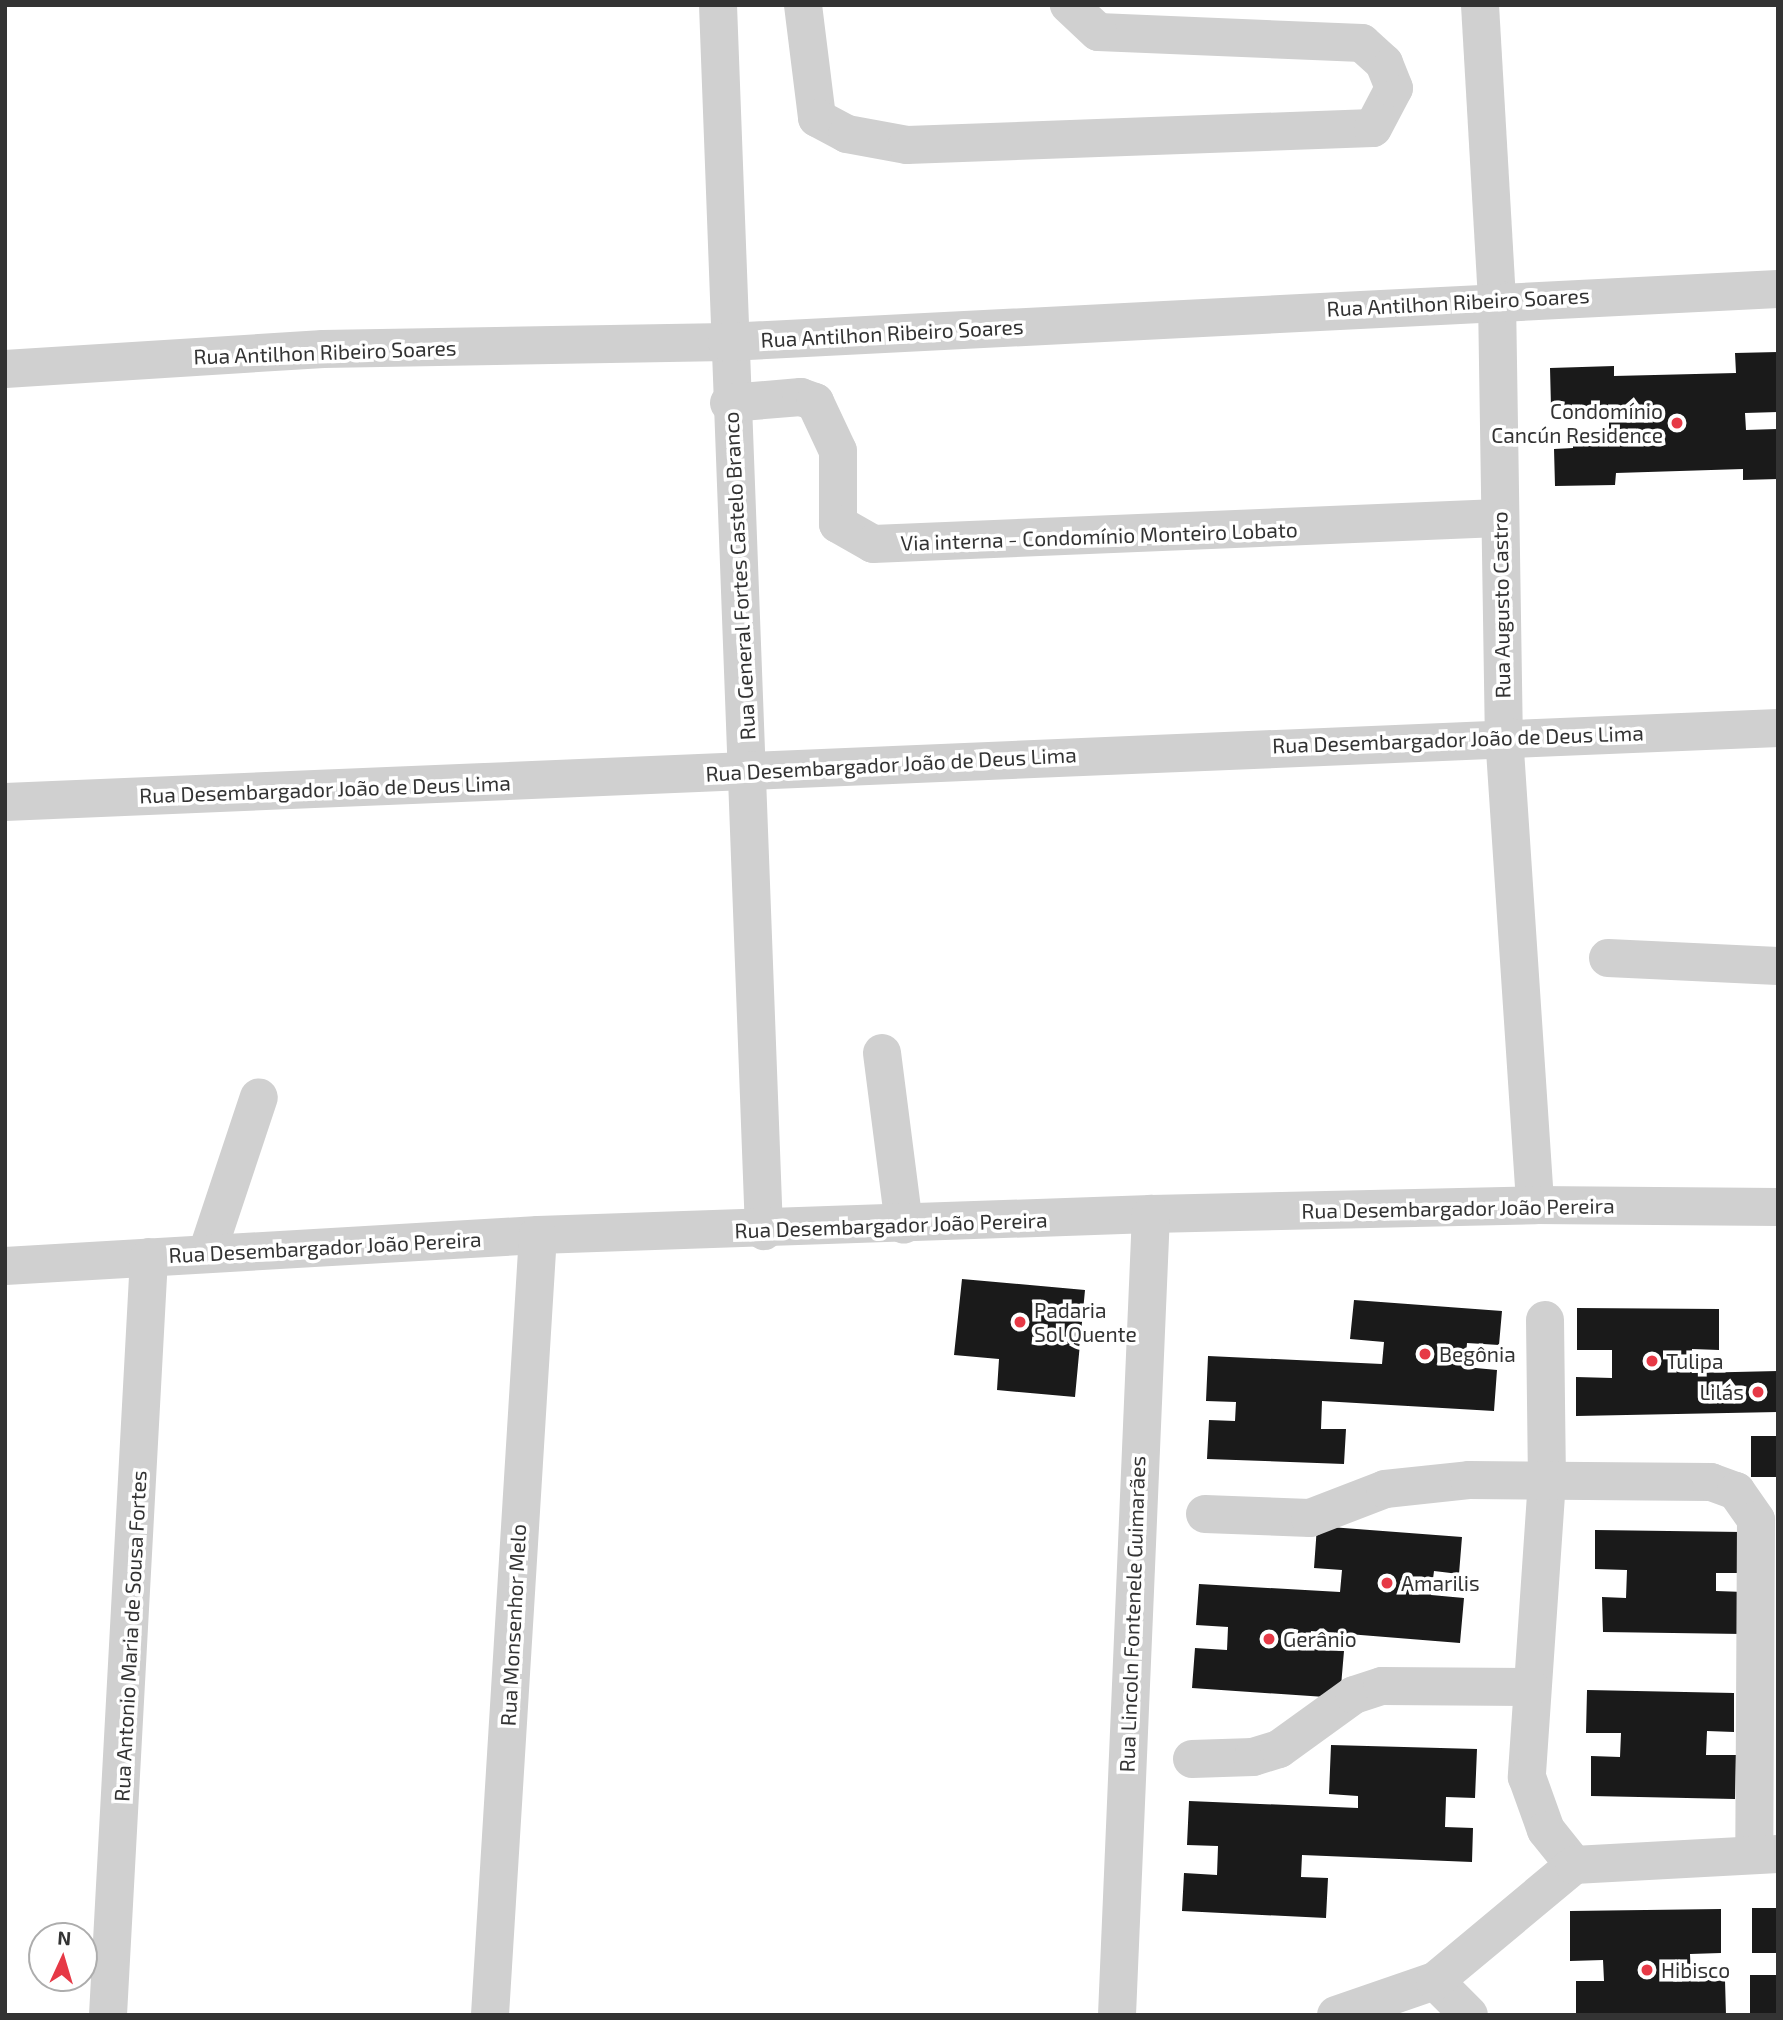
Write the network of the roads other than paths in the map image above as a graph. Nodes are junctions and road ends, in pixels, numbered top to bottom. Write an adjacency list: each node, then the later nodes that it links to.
1 (718, 5): 7 (street, Rua General Fortes Castelo Branco)
2 (803, 5): 3 (street)
3 (1069, 5)
4 (1480, 5): 6 (street, Rua Augusto Castro)
5 (1778, 289): 6 (street, Rua Antilhon Ribeiro Soares)
6 (1497, 299): 7 (street, Rua Antilhon Ribeiro Soares); 10 (street, Rua Augusto Castro)
7 (727, 342): 8 (street, Rua Antilhon Ribeiro Soares); 9 (street, Rua General Fortes Castelo Branco)
8 (5, 369)
9 (729, 403): 10 (street, Via interna - Condomínio Monteiro Lobato); 13 (street, Rua General Fortes Castelo Branco)
10 (1498, 518): 12 (street, Rua Augusto Castro)
11 (1778, 727): 12 (street, Rua Desembargador João de Deus Lima)
12 (1504, 735): 13 (street, Rua Desembargador João de Deus Lima); 19 (street, Rua Augusto Castro)
13 (750, 772): 14 (street, Rua Desembargador João de Deus Lima); 23 (street, Rua General Fortes Castelo Branco)
14 (5, 803)
15 (1608, 958): 16 (street)
16 (1778, 966)
17 (882, 1054): 22 (street)
18 (259, 1097): 25 (street)
19 (1535, 1205): 20 (street, Rua Desembargador João Pereira); 21 (street, Rua Desembargador João Pereira)
20 (1778, 1207)
21 (1151, 1214): 22 (street, Rua Desembargador João Pereira); 38 (street, Rua Lincoln Fontenele Guimarães)
22 (904, 1225): 23 (street, Rua Desembargador João Pereira)
23 (764, 1231): 24 (street, Rua Desembargador João Pereira)
24 (538, 1235): 25 (street, Rua Desembargador João Pereira); 37 (street, Rua Monsenhor Melo)
25 (207, 1253): 26 (street, Rua Desembargador João Pereira)
26 (149, 1257): 27 (street, Rua Desembargador João Pereira); 36 (street, Rua Antonio Maria de Sousa Fortes)
27 (5, 1266)
28 (1545, 1320): 29 (street)
29 (1547, 1480): 30 (street); 31 (street); 33 (street)
30 (1205, 1514)
31 (1530, 1687): 32 (street); 34 (street)
32 (1192, 1759)
33 (1766, 1854): 34 (street)
34 (1574, 1865): 35 (street)
35 (1435, 1981): 39 (street); 40 (street)
36 (108, 2015)
37 (490, 2015)
38 (1117, 2015)
39 (1336, 2015)
40 (1469, 2015)

